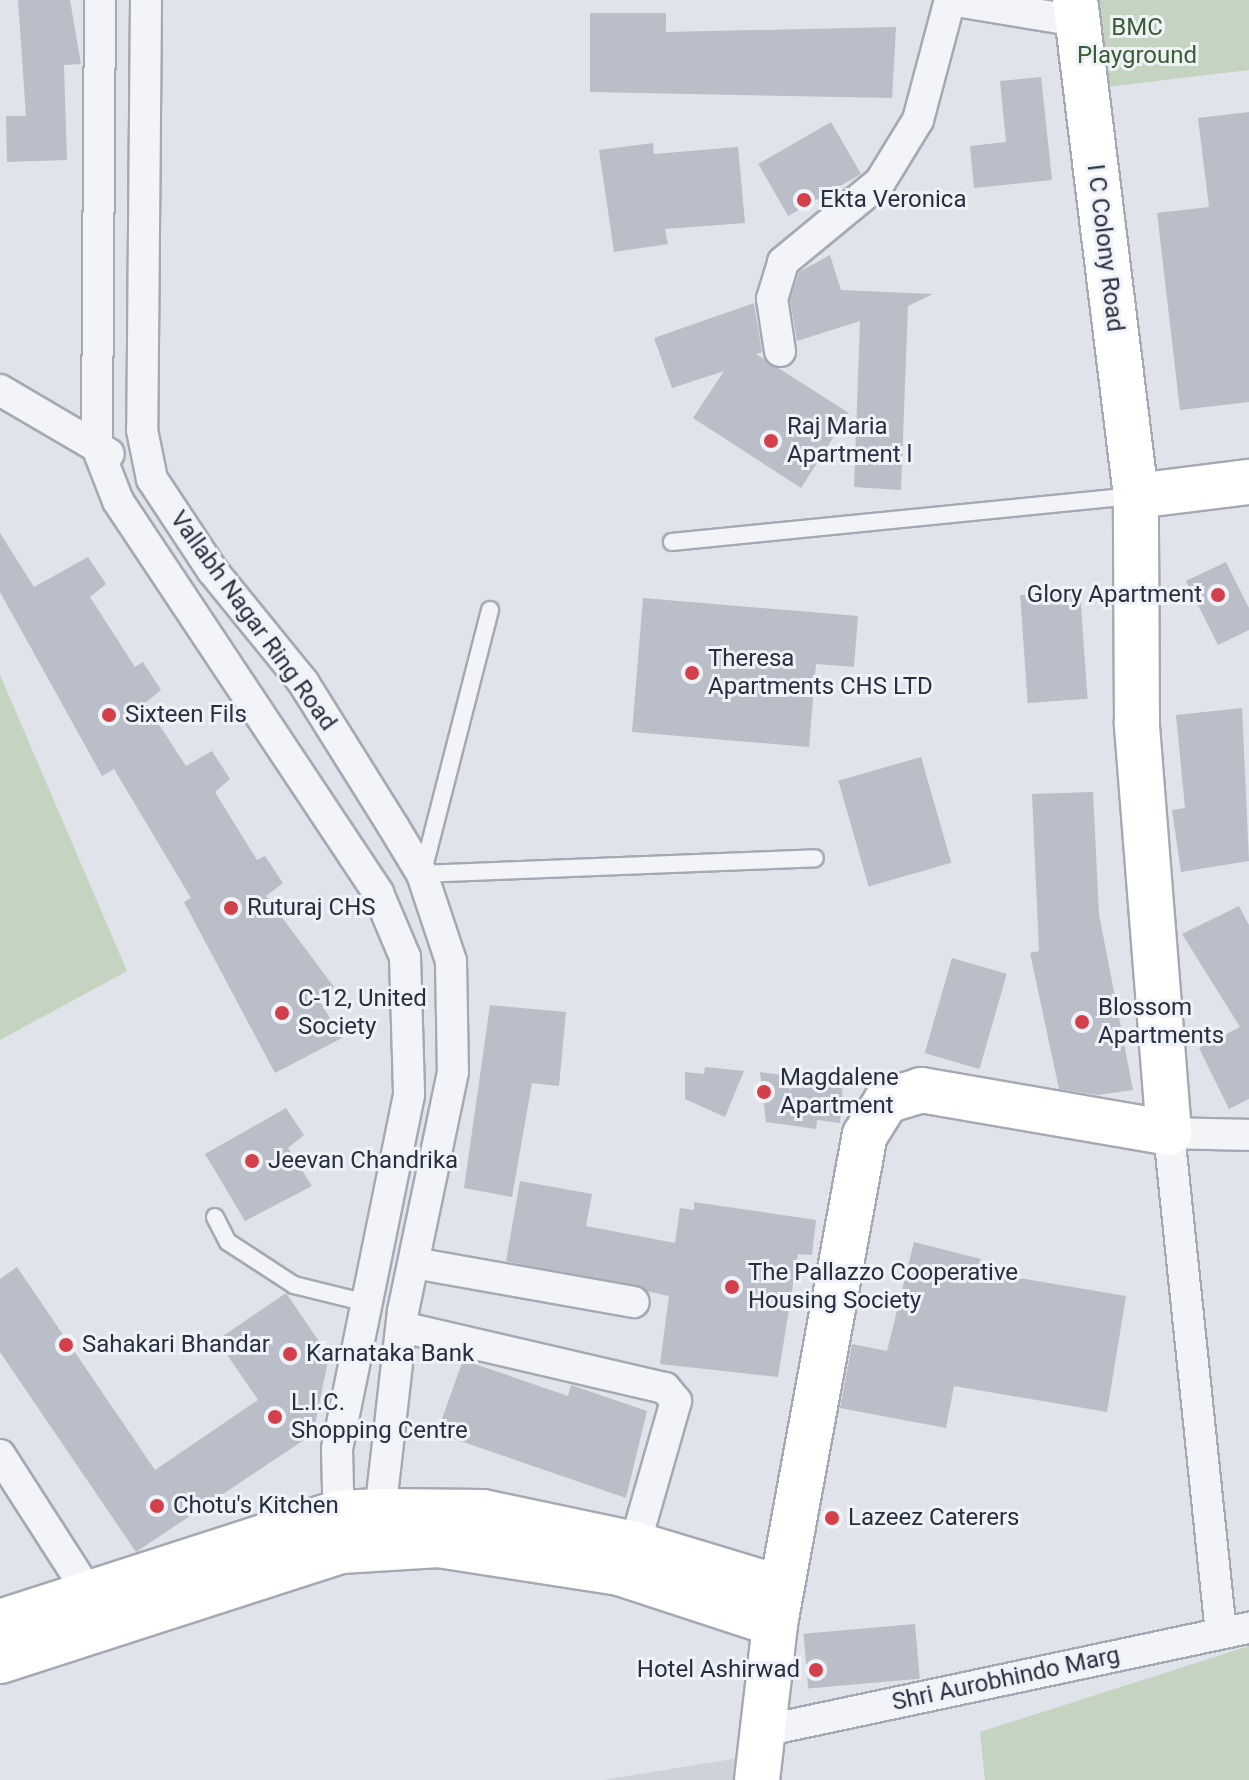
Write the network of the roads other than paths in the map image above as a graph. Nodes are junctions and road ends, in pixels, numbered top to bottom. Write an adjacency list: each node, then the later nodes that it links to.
1 (100, 0): 7 (street)
2 (146, 0): 8 (street, Vallabh Nagar Ring Road)
3 (950, 0): 4 (street); 5 (street)
4 (1076, 11): 10 (street, I C Colony Road)
5 (780, 351)
6 (0, 390): 7 (street)
7 (97, 447): 8 (street); 18 (street)
8 (152, 479): 14 (street, Vallabh Nagar Ring Road)
9 (1249, 482): 10 (street)
10 (1136, 496): 11 (lane); 15 (street, I C Colony Road)
11 (672, 542)
12 (490, 610): 14 (lane)
13 (815, 858): 14 (lane)
14 (422, 874): 19 (street, Vallabh Nagar Ring Road)
15 (1169, 1133): 16 (street); 26 (street); 29 (street)
16 (1249, 1135)
17 (215, 1217): 20 (lane)
18 (379, 1228): 19 (street); 20 (street)
19 (416, 1251): 21 (street); 22 (street, Vallabh Nagar Ring Road)
20 (363, 1302): 24 (street)
21 (634, 1302)
22 (402, 1327): 24 (street, Vallabh Nagar Ring Road); 25 (street)
23 (0, 1455): 27 (street)
24 (359, 1531): 25 (street); 26 (street); 27 (street)
25 (635, 1544): 26 (street)
26 (778, 1606): 31 (street)
27 (100, 1611): 28 (street); 30 (street)
28 (0, 1622)
29 (1235, 1631): 31 (street, Shri Aurobhindo Marg)
30 (0, 1661)
31 (763, 1731): 32 (street)
32 (757, 1780)

